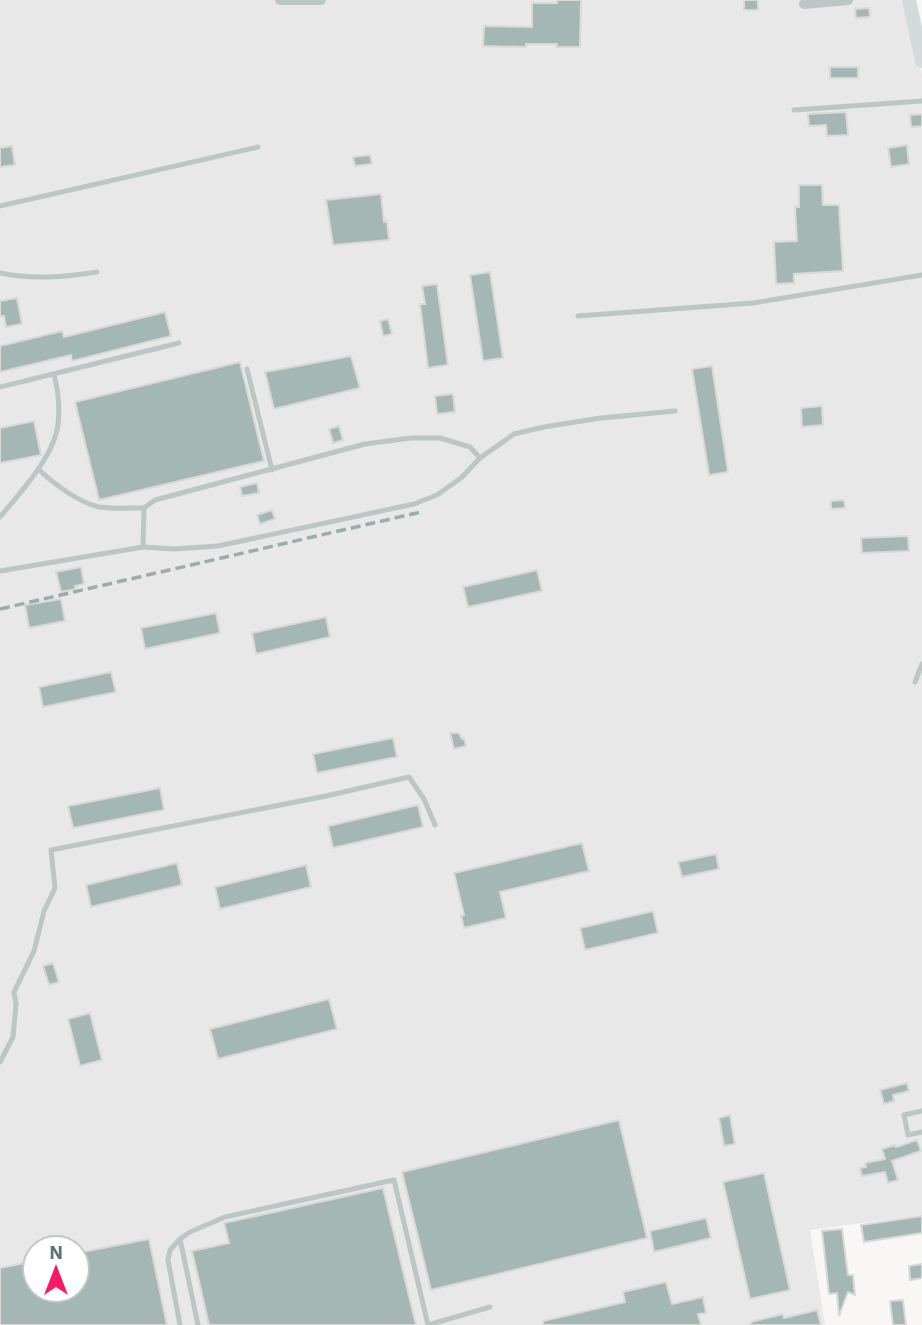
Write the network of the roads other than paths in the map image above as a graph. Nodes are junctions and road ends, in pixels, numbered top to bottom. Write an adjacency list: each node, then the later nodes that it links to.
1 (280, 0): 2 (street)
2 (321, 0)
3 (848, 0): 5 (street)
4 (909, 0): 6 (main road)
5 (804, 4)
6 (922, 61)
7 (922, 101): 8 (lane)
8 (794, 110)
9 (258, 147): 10 (lane)
10 (0, 206)
11 (97, 272): 12 (lane)
12 (0, 273)
13 (922, 275): 14 (lane)
14 (578, 316)
15 (179, 343): 17 (lane)
16 (247, 369): 22 (lane)
17 (54, 374): 18 (lane); 21 (lane)
18 (0, 387)
19 (675, 411): 20 (lane)
20 (480, 458): 22 (lane); 25 (lane)
21 (38, 469): 23 (lane); 24 (lane)
22 (272, 470): 23 (lane)
23 (144, 508): 25 (lane)
24 (0, 517)
25 (143, 547): 26 (lane)
26 (0, 571)
27 (922, 664): 28 (lane)
28 (915, 682)
29 (435, 825): 30 (lane)
30 (0, 1062)
31 (922, 1111): 32 (lane)
32 (921, 1135)
33 (180, 1239): 34 (lane); 35 (lane); 36 (lane)
34 (490, 1307)
35 (180, 1325)
36 (198, 1325)

